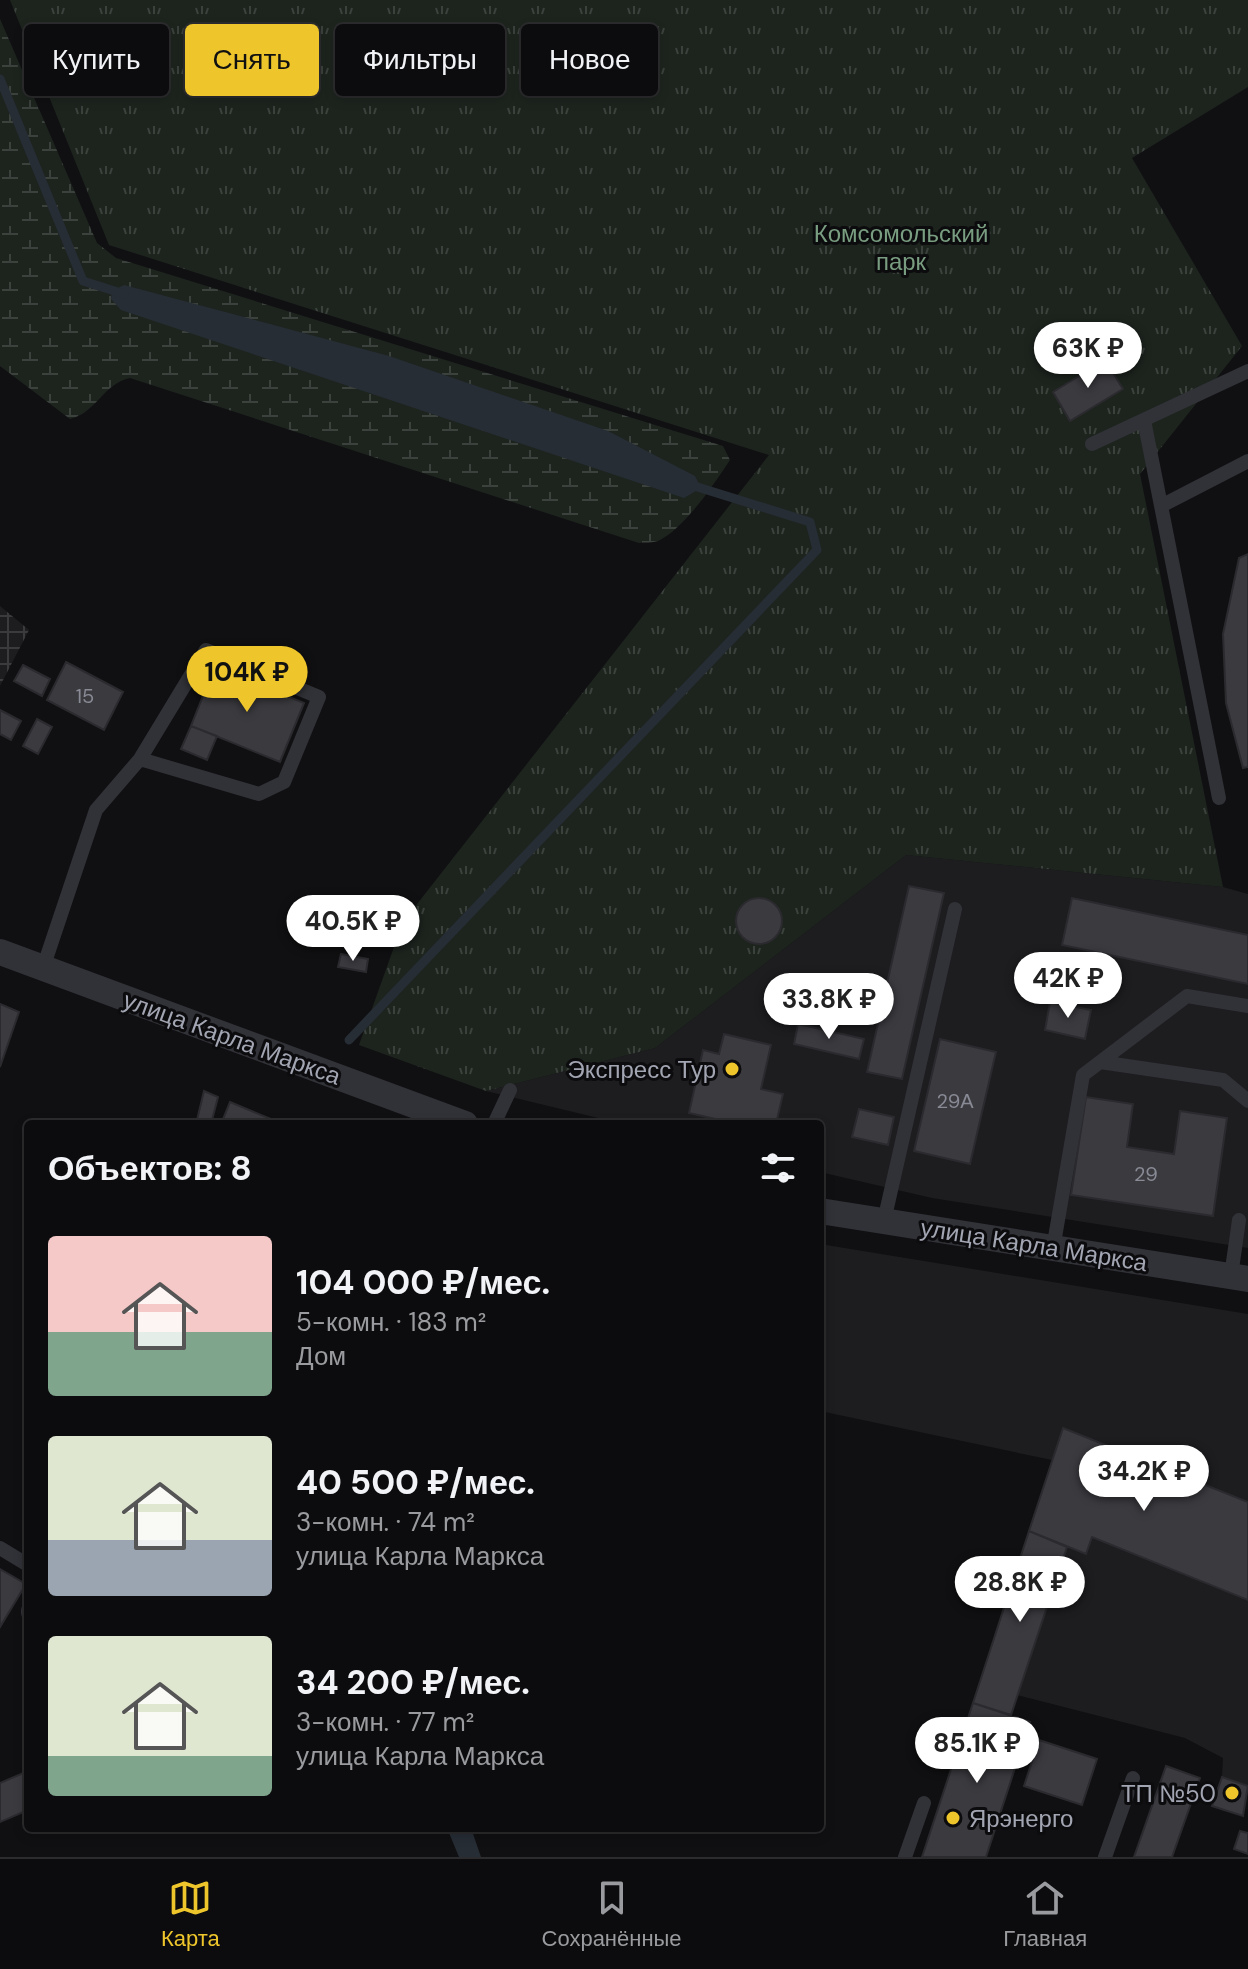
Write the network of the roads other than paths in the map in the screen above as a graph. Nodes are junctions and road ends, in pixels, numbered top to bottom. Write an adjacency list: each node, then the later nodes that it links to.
1 (1248, 371): 2 (lane)
2 (1144, 420): 3 (lane); 5 (lane)
3 (1092, 444)
4 (1248, 461): 5 (lane)
5 (1161, 506): 7 (lane)
6 (140, 759): 6 (lane); 10 (lane)
7 (1219, 798)
8 (955, 909): 19 (lane)
9 (0, 952): 10 (street, улица Карла Маркса)
10 (43, 968): 15 (street, улица Карла Маркса)
11 (1248, 1006): 12 (lane)
12 (1100, 1062): 14 (lane); 20 (lane)
13 (510, 1090): 16 (lane)
14 (1248, 1101)
15 (454, 1120)
16 (496, 1120)
17 (824, 1212): 19 (street, улица Карла Маркса)
18 (1239, 1220): 21 (lane)
19 (884, 1221): 20 (street, улица Карла Маркса)
20 (1053, 1249): 21 (street, улица Карла Маркса)
21 (1240, 1277)
22 (0, 1548): 23 (lane)
23 (24, 1563)
24 (1133, 1778): 27 (lane)
25 (924, 1803): 26 (lane)
26 (905, 1857)
27 (1105, 1857)

